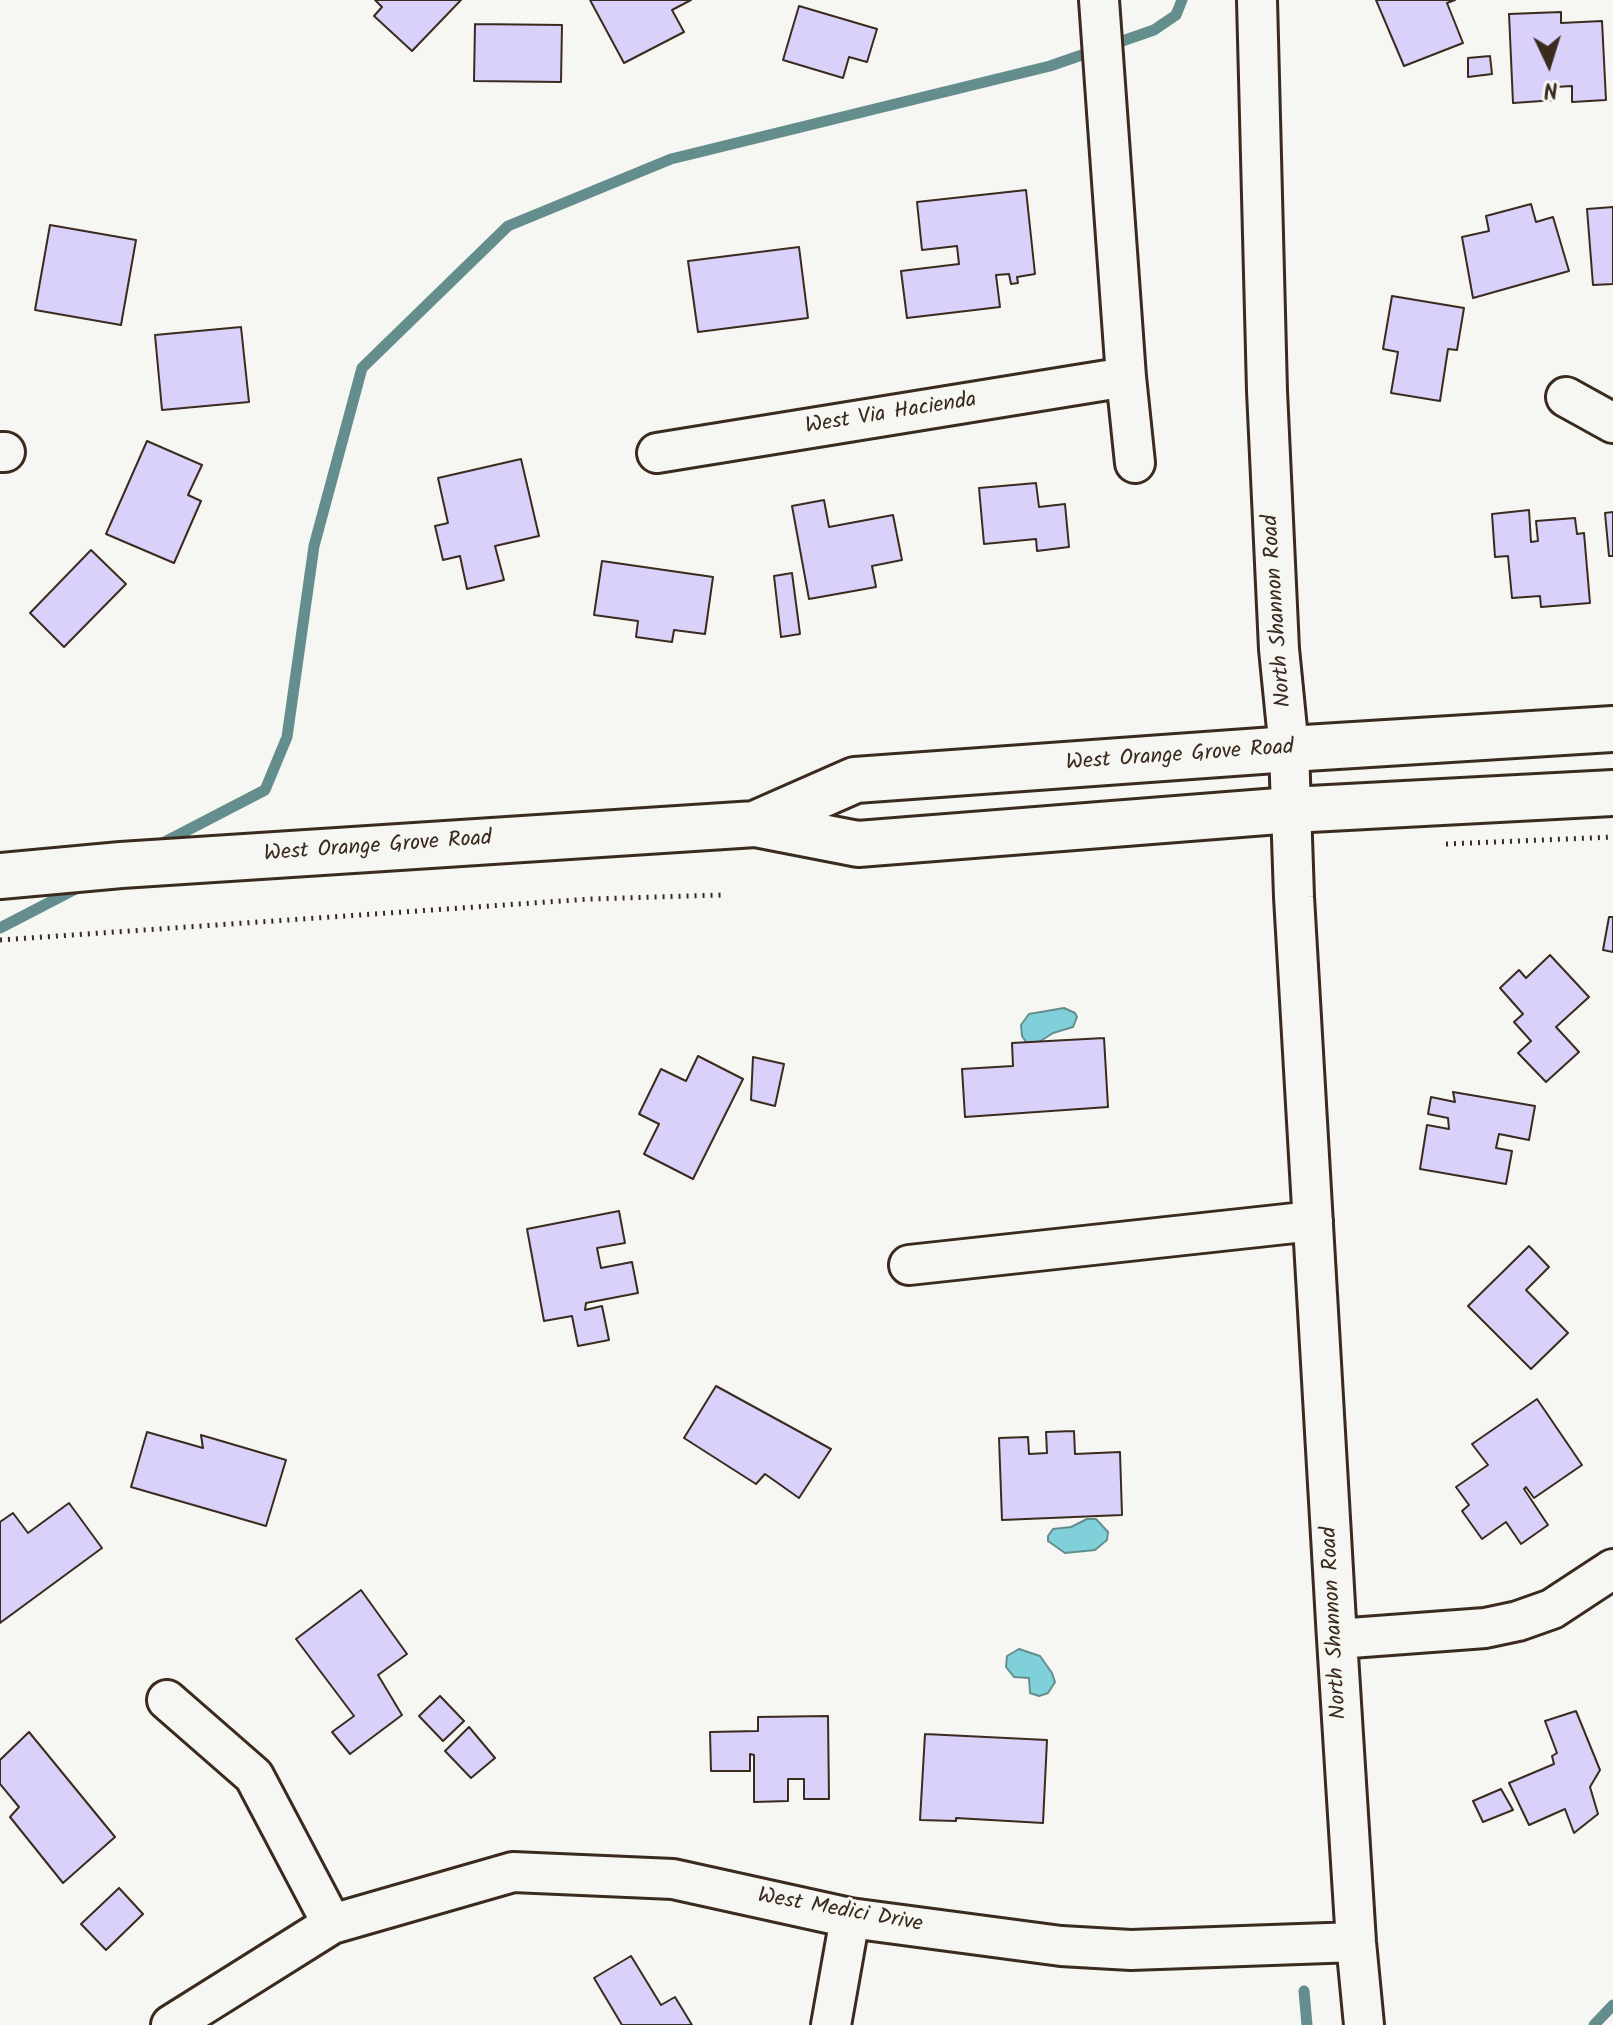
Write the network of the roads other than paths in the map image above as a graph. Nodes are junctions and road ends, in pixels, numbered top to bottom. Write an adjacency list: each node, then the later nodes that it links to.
1 (1257, 0): 9 (street, North Shannon Road)
2 (1100, 8): 3 (street)
3 (1126, 377): 6 (street, West Via Hacienda); 7 (street)
4 (1566, 397): 5 (street)
5 (1613, 423)
6 (657, 453)
7 (1135, 463)
8 (1613, 729): 9 (main road, West Orange Grove Road)
9 (1289, 749): 11 (street, North Shannon Road); 12 (main road, West Orange Grove Road)
10 (1613, 793): 11 (main road, West Orange Grove Road)
11 (1291, 810): 12 (main road, West Orange Grove Road); 14 (street, North Shannon Road)
12 (755, 824): 13 (main road, West Orange Grove Road)
13 (0, 876)
14 (1313, 1221): 15 (street); 17 (street, North Shannon Road)
15 (909, 1265)
16 (1613, 1569): 17 (street)
17 (1337, 1639): 21 (street, North Shannon Road)
18 (167, 1700): 20 (street)
19 (850, 1918): 20 (street, West Medici Drive); 21 (street, West Medici Drive); 23 (street)
20 (332, 1924): 22 (street, West Medici Drive)
21 (1356, 1942): 24 (street, North Shannon Road)
22 (171, 2025)
23 (831, 2025)
24 (1364, 2025)

